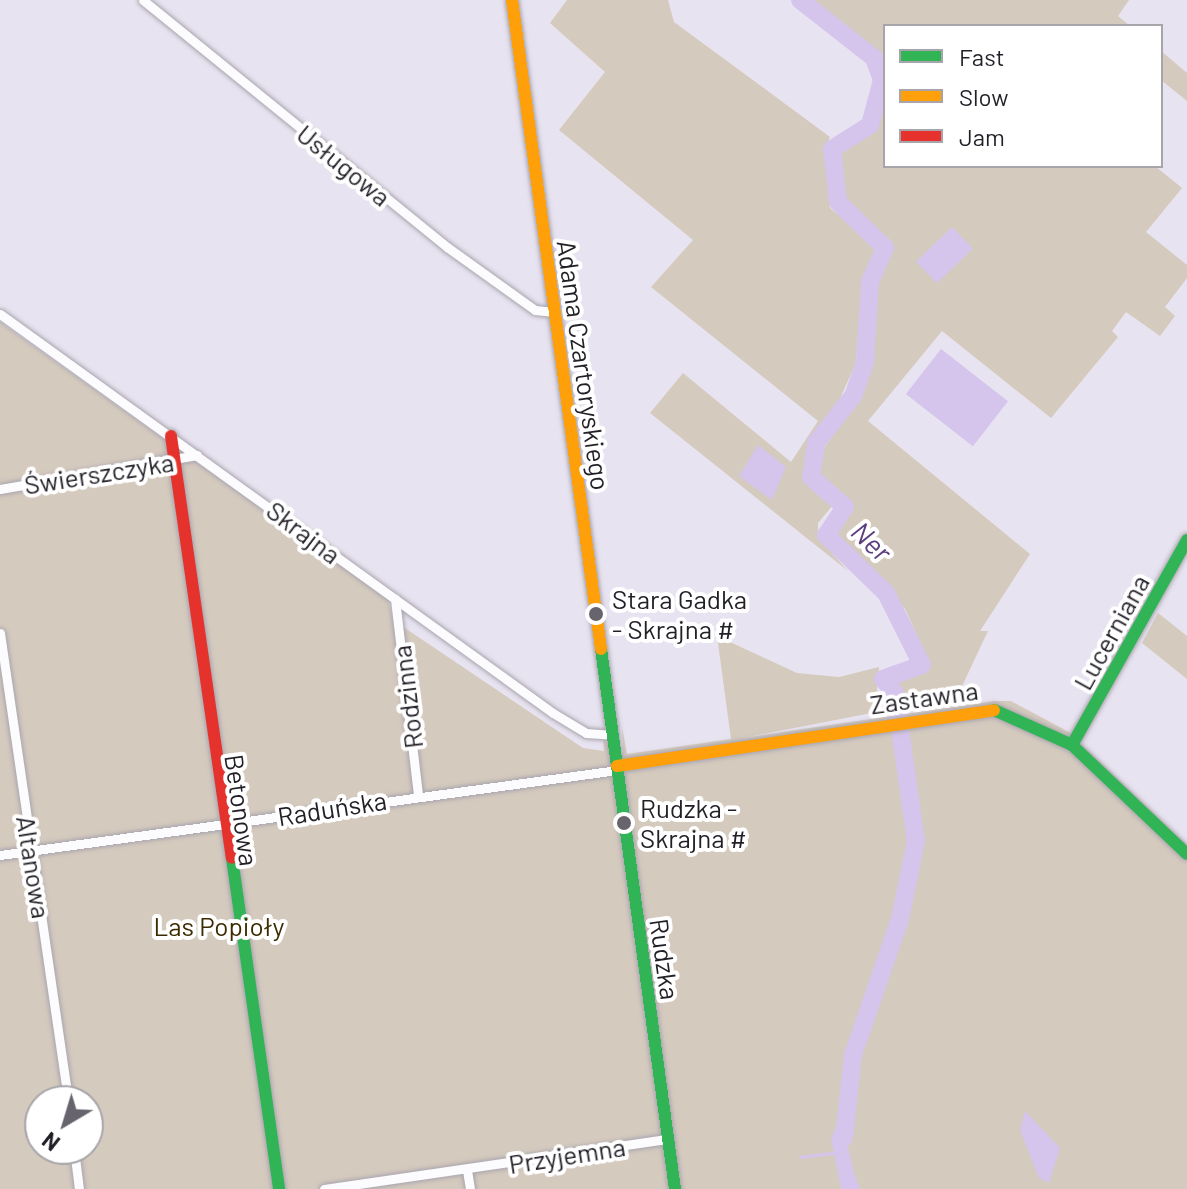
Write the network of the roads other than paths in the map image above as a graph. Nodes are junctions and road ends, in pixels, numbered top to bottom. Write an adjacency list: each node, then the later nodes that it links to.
1 (143, 0): 3 (street, Usługowa)
2 (512, 0): 3 (street, Adama Czartoryskiego)
3 (554, 312): 12 (street, Adama Czartoryskiego)
4 (0, 314): 5 (street, Skrajna)
5 (171, 436): 6 (street, Skrajna); 7 (street, Betonowa)
6 (197, 455): 7 (street, Świerszczyka); 10 (street, Skrajna)
7 (172, 464): 8 (street, Świerszczyka); 16 (street, Betonowa)
8 (0, 489)
9 (1187, 540): 13 (street, Lucerniana)
10 (395, 599): 12 (street, Skrajna); 15 (street, Rodzinna)
11 (0, 633): 17 (street, Altanowa)
12 (613, 735): 14 (street, Rudzka)
13 (1072, 745): 14 (street, Zastawna); 18 (street, Zastawna)
14 (617, 768): 15 (street, Raduńska); 21 (street, Rudzka)
15 (418, 795): 16 (street, Raduńska)
16 (221, 826): 17 (street, Raduńska); 25 (street, Betonowa)
17 (31, 852): 19 (street, Raduńska); 20 (street, Altanowa)
18 (1187, 854)
19 (0, 855)
20 (66, 1085)
21 (668, 1139): 23 (street, Przyjemna); 28 (street, Rudzka)
22 (76, 1165): 24 (street)
23 (467, 1170): 26 (street, Przyjemna); 27 (street)
24 (79, 1189)
25 (279, 1189)
26 (324, 1189)
27 (470, 1189)
28 (675, 1189)

